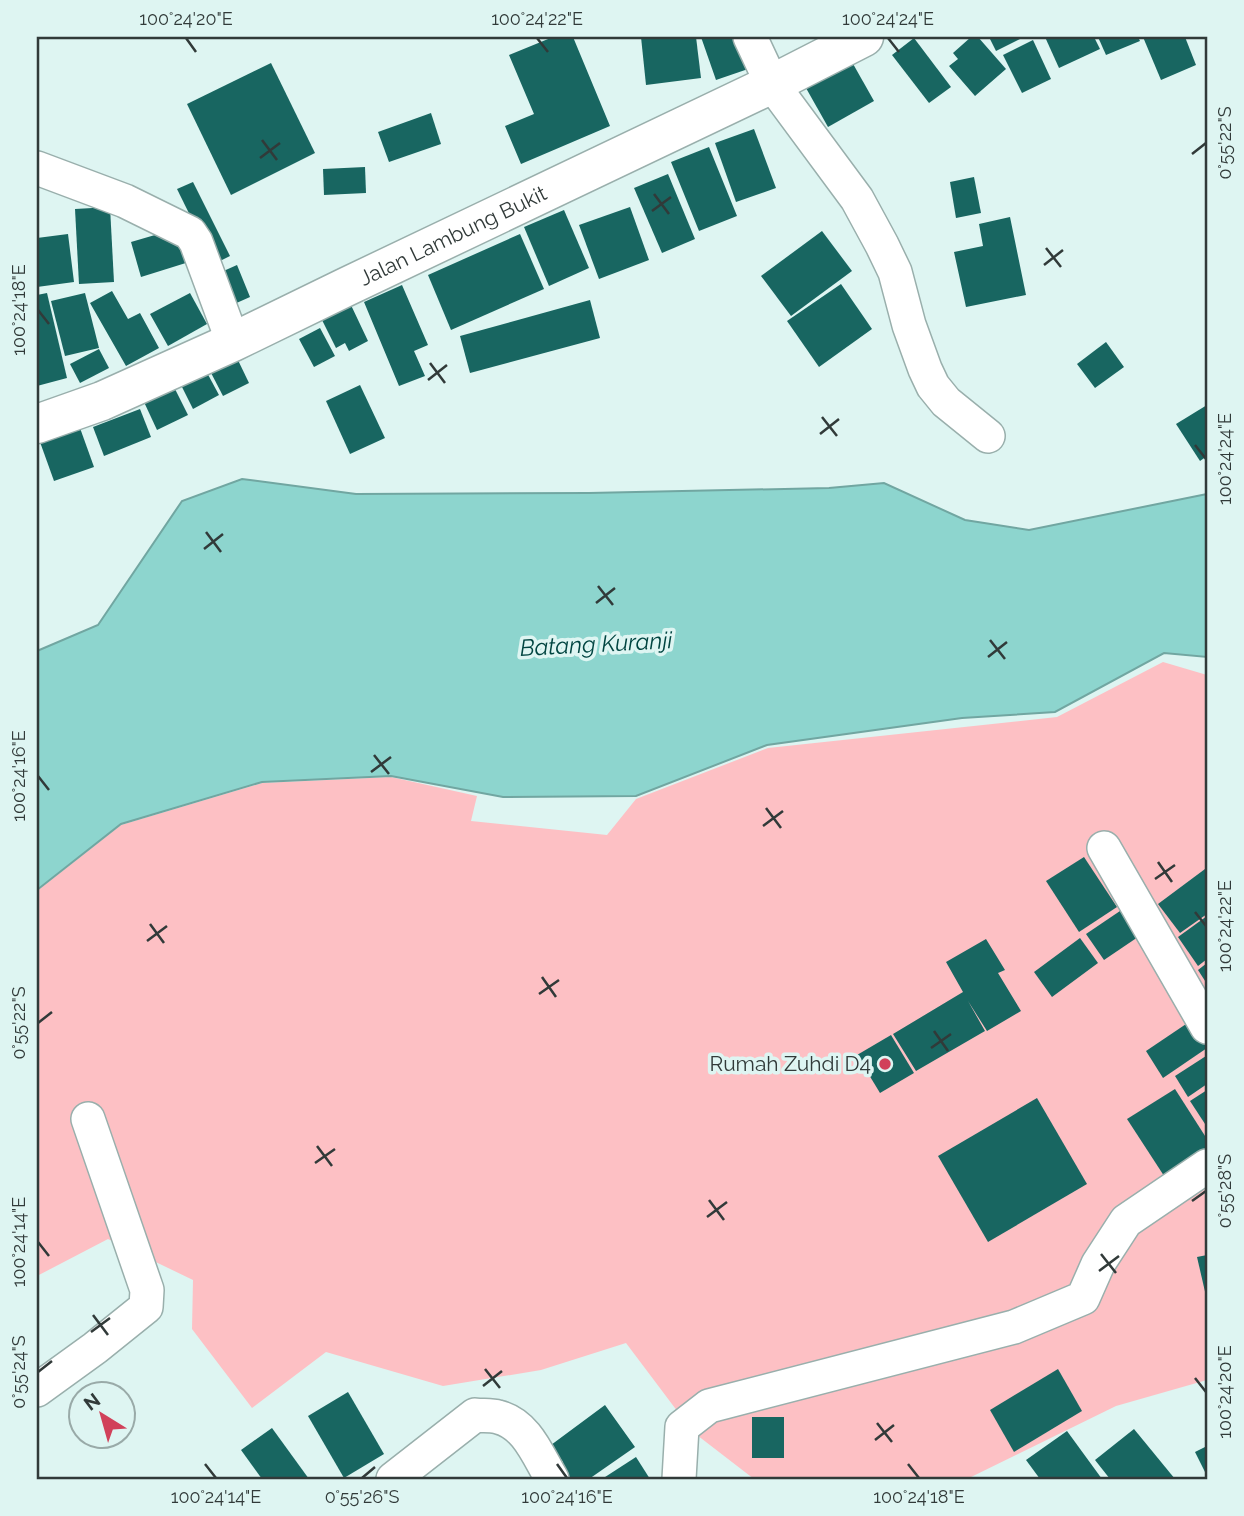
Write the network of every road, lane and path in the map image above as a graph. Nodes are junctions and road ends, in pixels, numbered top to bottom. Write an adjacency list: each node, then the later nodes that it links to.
1 (750, 37): 3 (street)
2 (864, 37): 3 (street, Jalan Lambung Bukit)
3 (772, 84): 5 (street, Jalan Lambung Bukit); 7 (street)
4 (37, 168): 5 (street)
5 (233, 342): 6 (street, Jalan Lambung Bukit)
6 (37, 424)
7 (988, 436)
8 (1104, 848): 9 (street)
9 (1207, 1027)
10 (88, 1119): 12 (street)
11 (1207, 1166): 15 (street)
12 (37, 1390)
13 (393, 1479): 14 (street)
14 (552, 1479)
15 (679, 1479)

